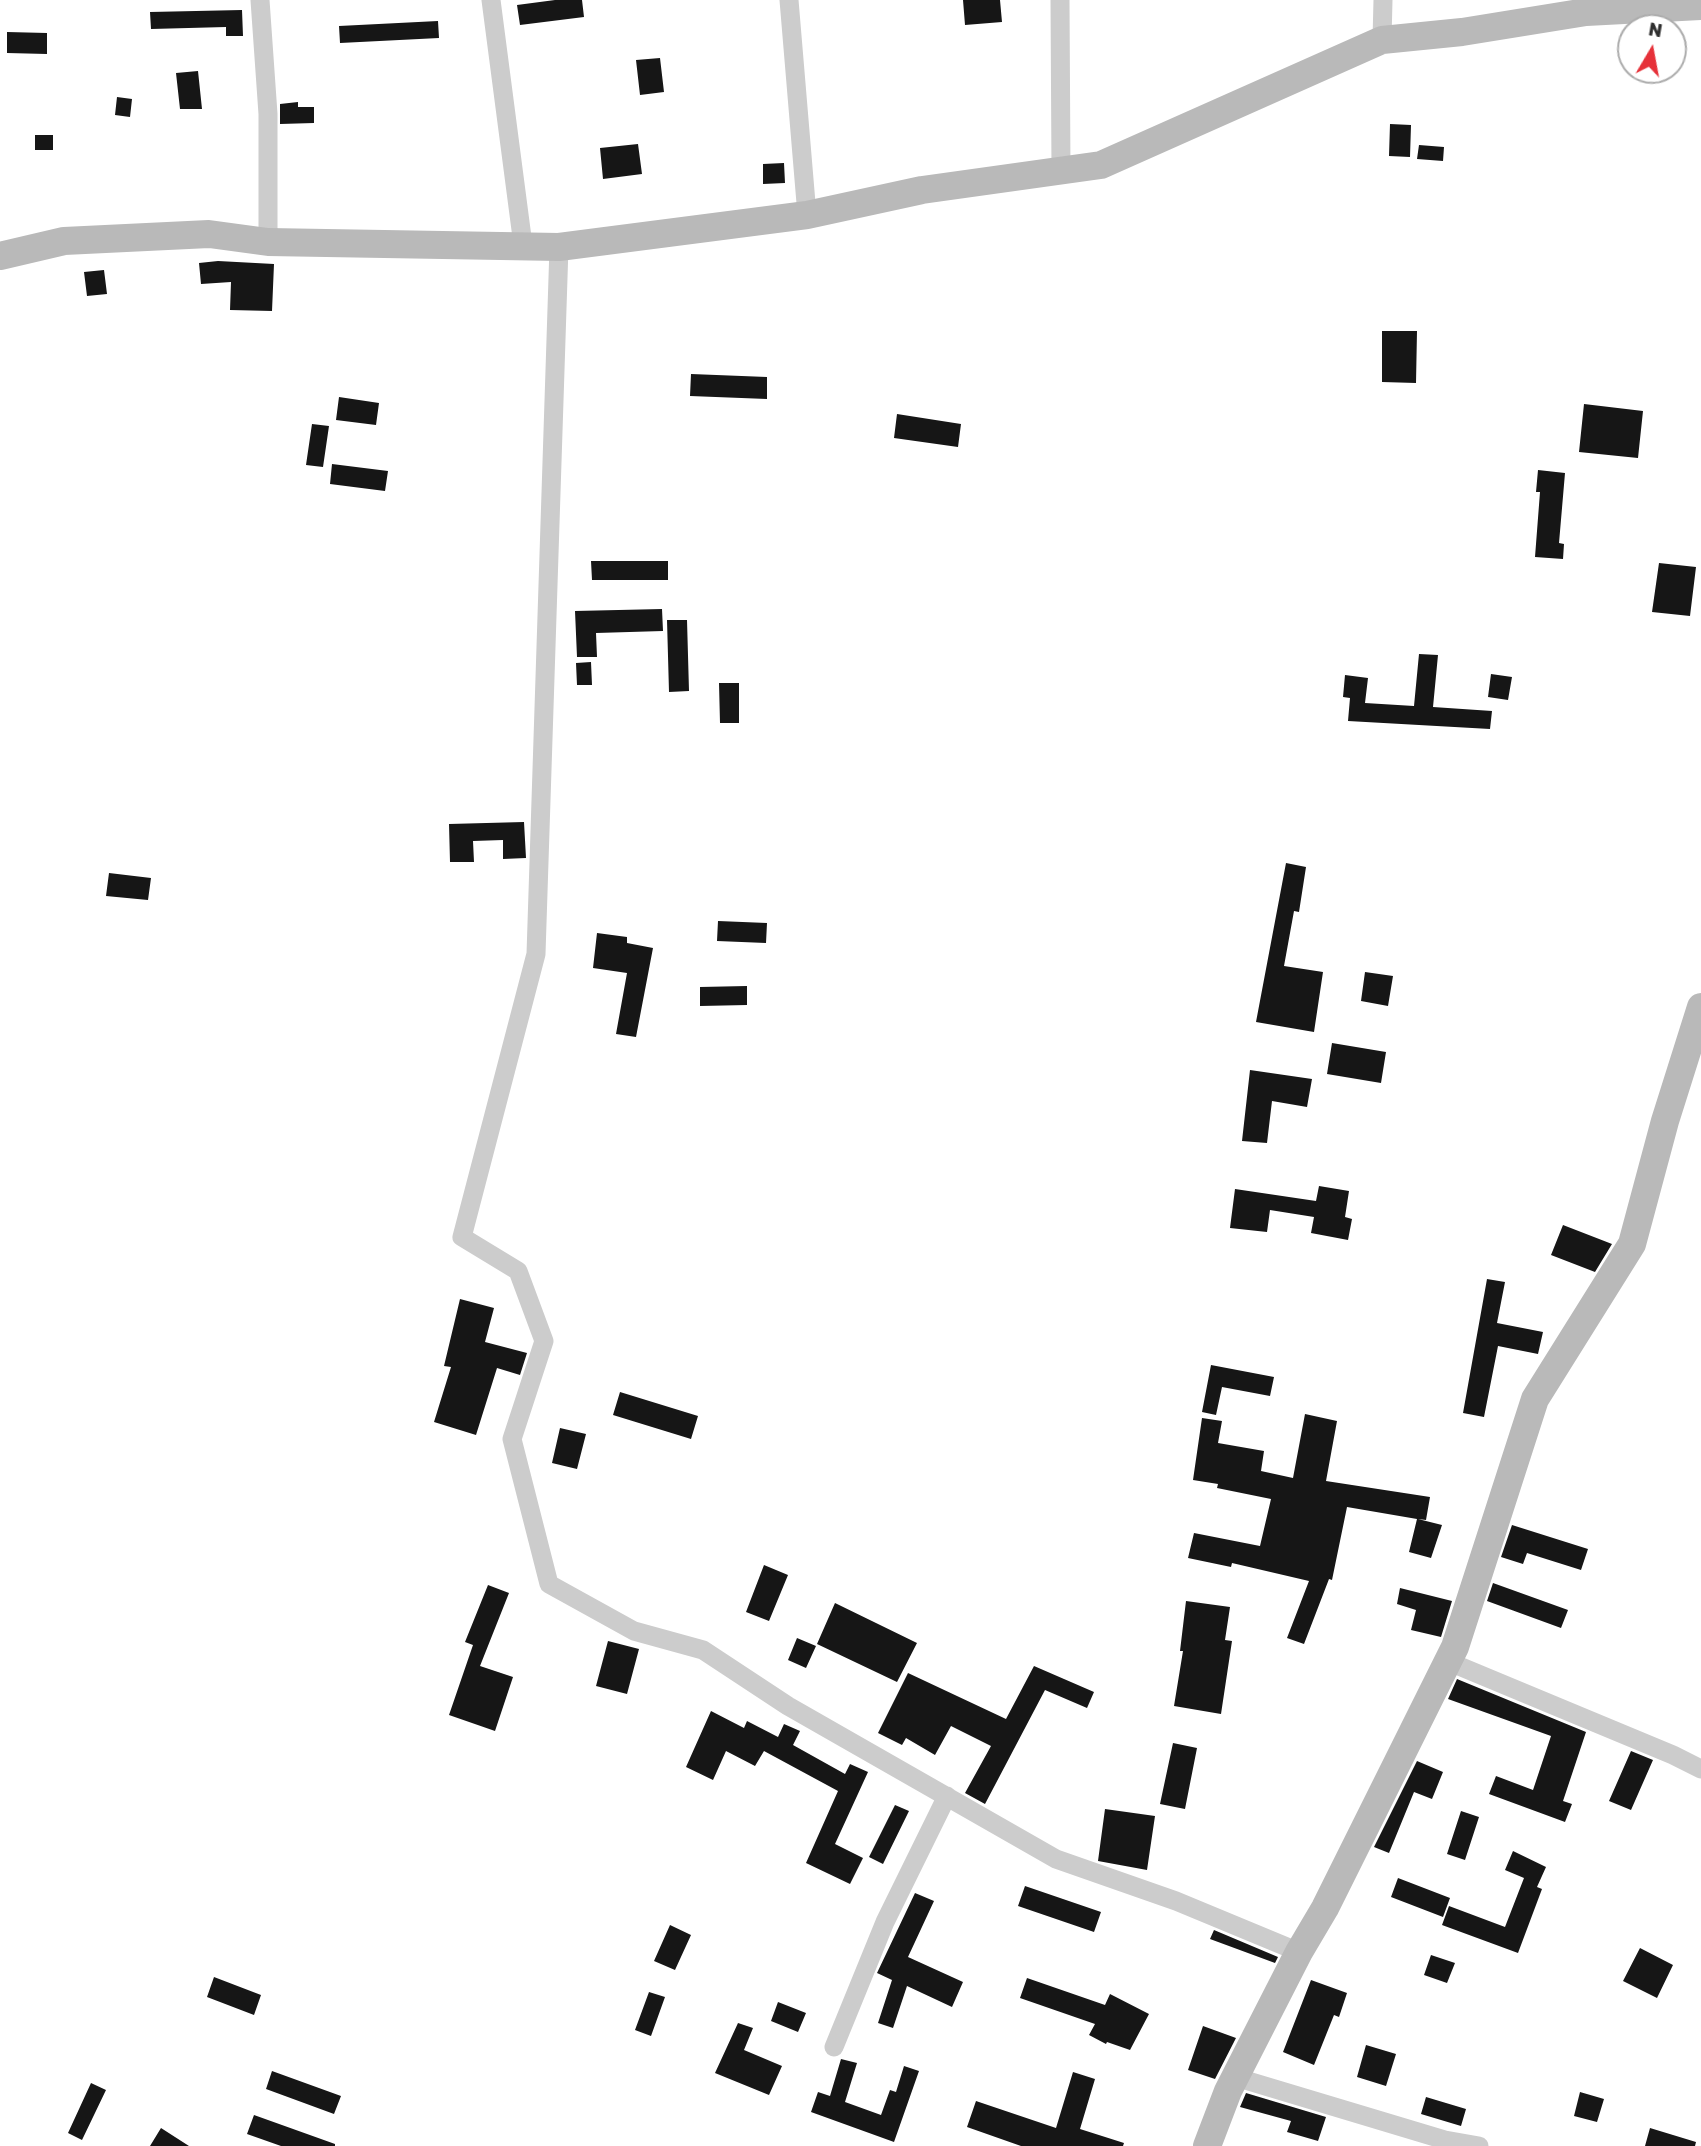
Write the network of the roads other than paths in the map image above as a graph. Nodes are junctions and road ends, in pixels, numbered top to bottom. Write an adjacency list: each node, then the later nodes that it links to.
1 (260, 0): 11 (street)
2 (491, 0): 12 (street)
3 (789, 0): 10 (street)
4 (1060, 0): 9 (street)
5 (1383, 0): 8 (street)
6 (1652, 4): 7 (street); 8 (street)
7 (1701, 6)
8 (1382, 40): 9 (street)
9 (1061, 171): 10 (street)
10 (807, 215): 13 (street)
11 (268, 242): 12 (street); 14 (street)
12 (523, 246): 13 (street)
13 (559, 247): 18 (street)
14 (0, 256)
15 (1701, 1007): 16 (street)
16 (1447, 1661): 17 (street); 19 (street)
17 (1701, 1769)
18 (947, 1796): 19 (street); 20 (street)
19 (1299, 1952): 21 (street)
20 (834, 2046)
21 (1236, 2077): 22 (street); 23 (street)
22 (1207, 2146)
23 (1479, 2146)

